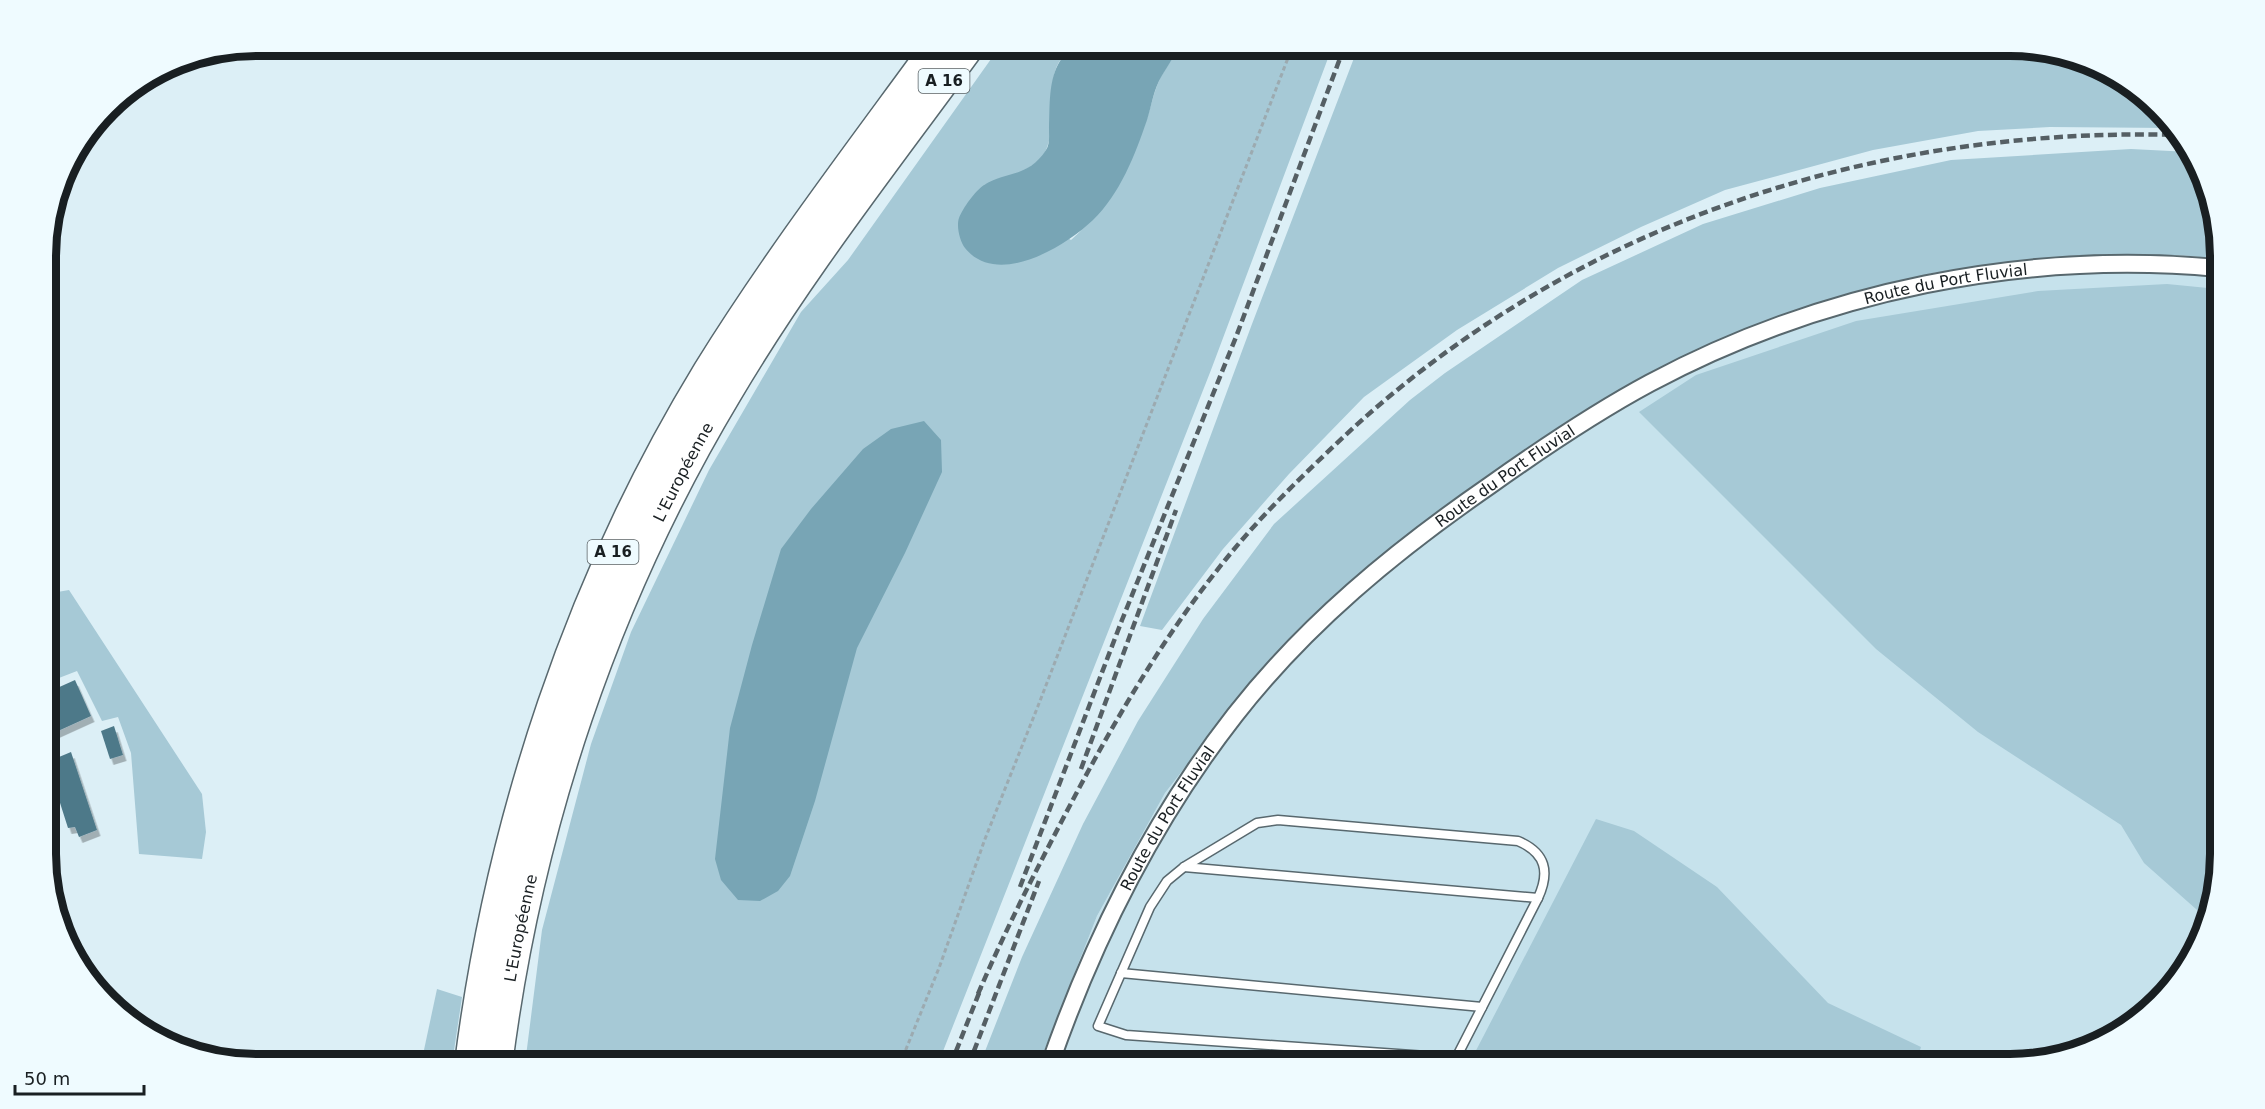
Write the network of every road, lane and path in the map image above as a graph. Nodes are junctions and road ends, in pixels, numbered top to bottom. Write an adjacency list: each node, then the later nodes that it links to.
1 (930, 56): 11 (highway, L'Européenne / A 16)
2 (962, 56): 12 (highway, L'Européenne / A 16)
3 (1289, 56): 13 (path)
4 (2210, 268): 14 (street, Route du Port Fluvial)
5 (1184, 867): 6 (lane); 6 (lane); 7 (lane)
6 (1538, 898): 8 (lane)
7 (1121, 973): 8 (lane); 9 (lane)
8 (1482, 1007): 10 (lane)
9 (1359, 1053)
10 (1458, 1053)
11 (472, 1054)
12 (498, 1054)
13 (904, 1054)
14 (1054, 1054)

